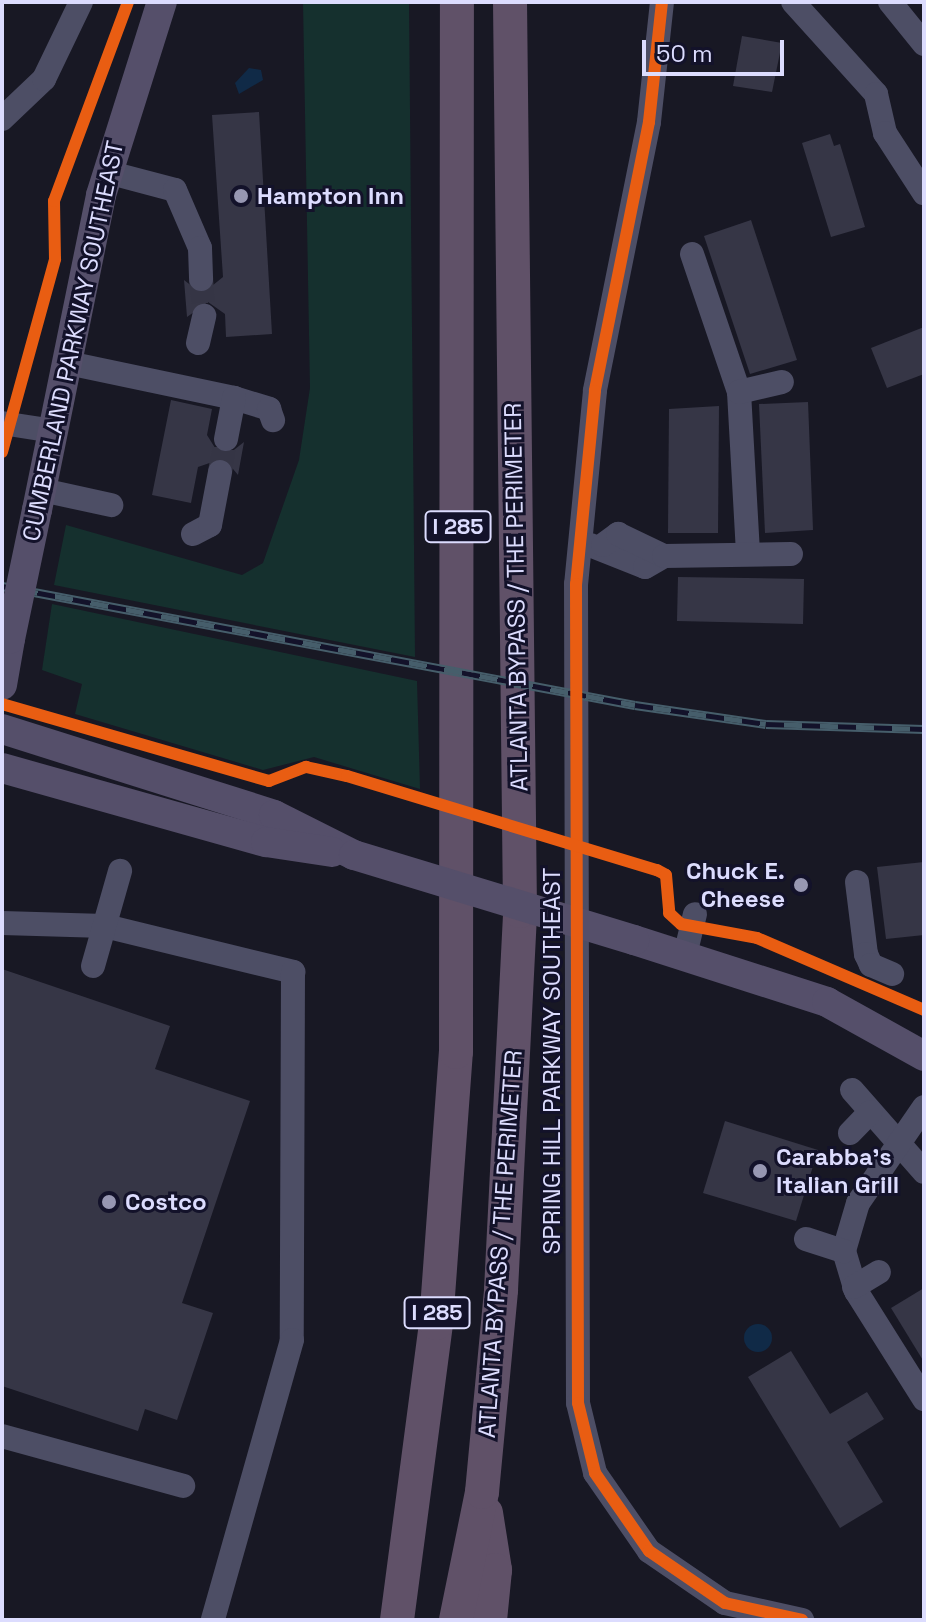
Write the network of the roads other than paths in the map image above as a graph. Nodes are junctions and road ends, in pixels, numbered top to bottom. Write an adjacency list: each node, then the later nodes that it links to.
1 (81, 2): 9 (street)
2 (162, 2): 10 (main road, CUMBERLAND PARKWAY SOUTHEAST)
3 (457, 2): 59 (highway, I 285)
4 (510, 2): 58 (highway, ATLANTA BYPASS / THE PERIMETER / I 285)
5 (662, 2): 28 (street, SPRING HILL PARKWAY SOUTHEAST)
6 (793, 2): 11 (street)
7 (890, 2): 8 (street)
8 (924, 44)
9 (2, 119)
10 (107, 172): 13 (street); 16 (main road, CUMBERLAND PARKWAY SOUTHEAST)
11 (924, 193)
12 (692, 254): 18 (street)
13 (201, 279)
14 (204, 316): 15 (street)
15 (198, 343)
16 (68, 363): 19 (street); 22 (main road, CUMBERLAND PARKWAY SOUTHEAST)
17 (782, 382): 18 (street)
18 (739, 392): 29 (street)
19 (234, 398): 20 (street); 23 (street)
20 (273, 420)
21 (2, 423): 22 (street)
22 (54, 431): 25 (main road, CUMBERLAND PARKWAY SOUTHEAST)
23 (226, 439)
24 (220, 472): 27 (street)
25 (40, 500): 26 (street); 31 (main road, CUMBERLAND PARKWAY SOUTHEAST, bridge)
26 (111, 505)
27 (193, 534)
28 (592, 545): 29 (street); 65 (street, SPRING HILL PARKWAY SOUTHEAST)
29 (748, 554): 30 (street)
30 (791, 554)
31 (6, 643): 32 (main road, CUMBERLAND PARKWAY SOUTHEAST)
32 (2, 685)
33 (2, 729): 35 (main road)
34 (2, 768): 35 (main road)
35 (354, 855): 41 (main road, bridge)
36 (120, 871): 40 (street)
37 (857, 882): 43 (street)
38 (695, 914): 41 (street)
39 (2, 923): 40 (street)
40 (105, 926): 42 (street); 60 (street)
41 (685, 955): 44 (main road)
42 (93, 966)
43 (892, 974)
44 (924, 1056)
45 (852, 1090): 47 (street)
46 (924, 1107): 49 (street)
47 (870, 1112): 48 (street); 49 (street)
48 (850, 1133)
49 (900, 1142): 50 (street); 52 (street)
50 (924, 1172)
51 (806, 1239): 52 (street)
52 (844, 1251): 54 (street)
53 (879, 1272): 54 (street)
54 (854, 1287): 55 (street)
55 (924, 1399)
56 (2, 1436): 57 (street)
57 (183, 1486)
58 (482, 1492): 63 (highway, ATLANTA BYPASS / THE PERIMETER / I 285); 64 (highway)
59 (405, 1572): 61 (highway); 62 (highway, I 285)
60 (213, 1620)
61 (383, 1620)
62 (397, 1620)
63 (456, 1620)
64 (490, 1620)
65 (802, 1620)

